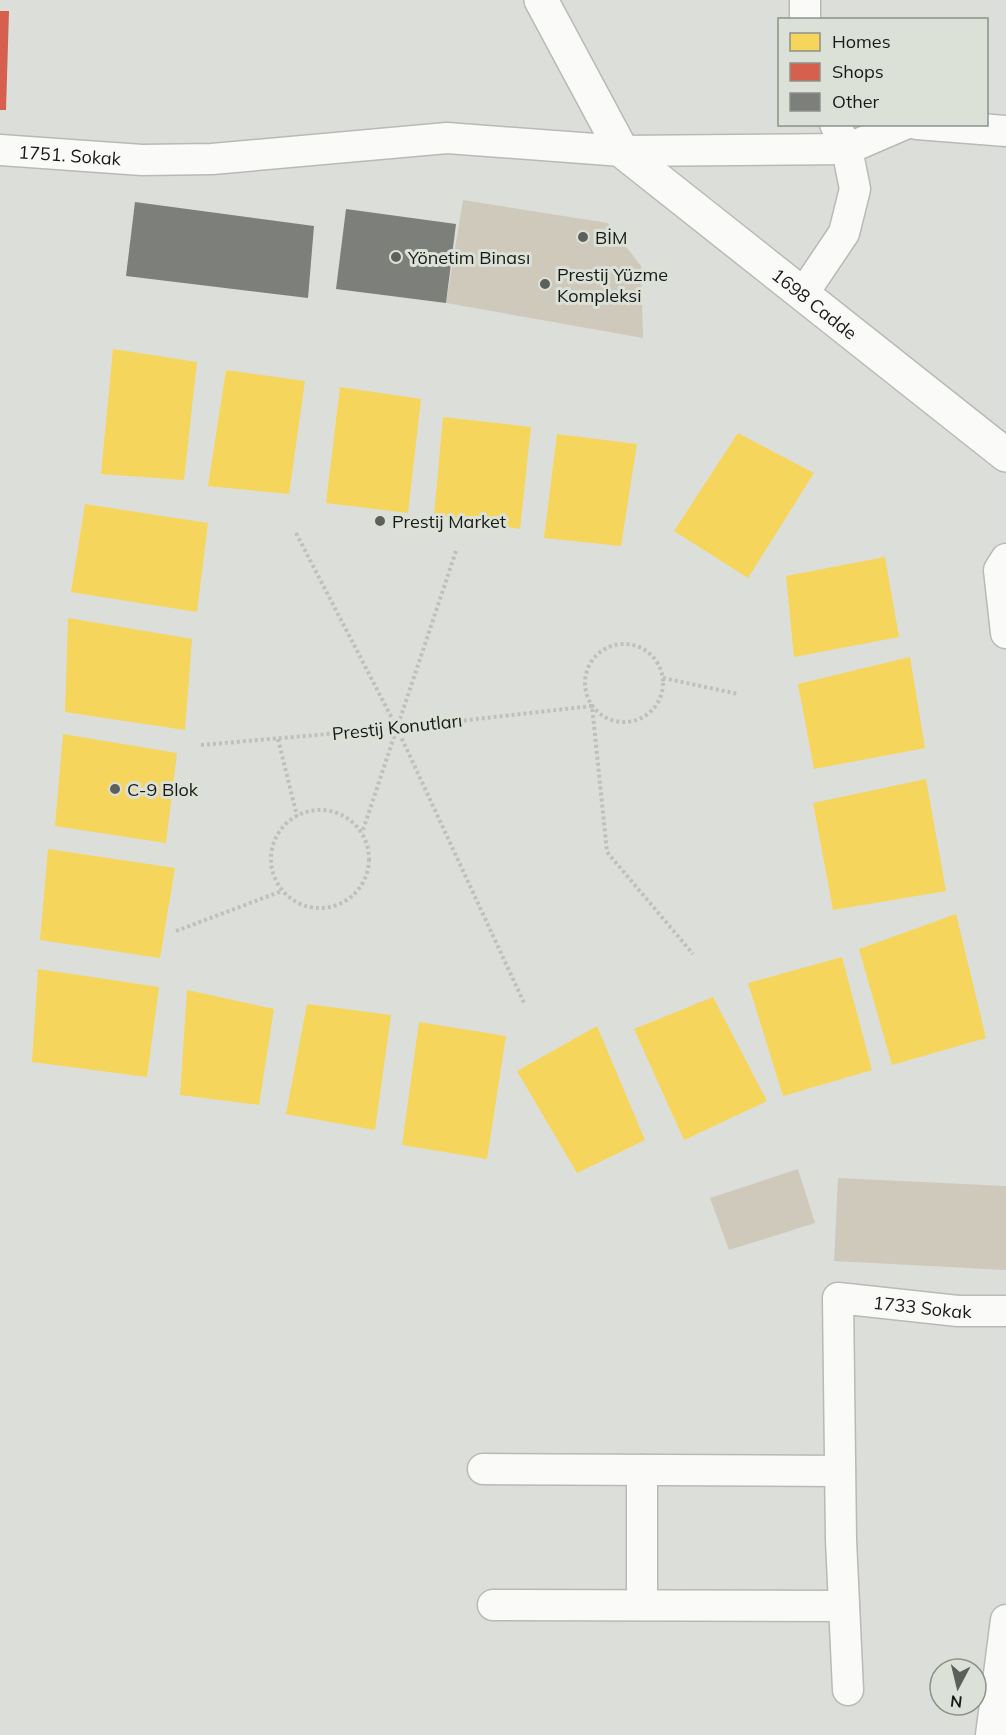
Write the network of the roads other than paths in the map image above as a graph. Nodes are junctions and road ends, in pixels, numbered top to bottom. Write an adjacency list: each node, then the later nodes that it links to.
1 (541, 0): 9 (street)
2 (805, 0): 3 (street)
3 (805, 18)
4 (895, 126): 7 (street)
5 (942, 126): 6 (street)
6 (1006, 131)
7 (841, 137): 9 (street, 1751. Sokak); 10 (street)
8 (0, 150): 9 (street, 1751. Sokak)
9 (622, 151): 10 (street, 1698 Cadde)
10 (803, 294): 11 (street, 1698 Cadde)
11 (1006, 455)
12 (1006, 559): 13 (street)
13 (1006, 633)
14 (1006, 1311): 17 (street, 1733 Sokak)
15 (483, 1469): 16 (street)
16 (642, 1470): 17 (street); 19 (street)
17 (840, 1471): 20 (street)
18 (492, 1605): 19 (street)
19 (642, 1605): 20 (street)
20 (844, 1606): 22 (street)
21 (1006, 1620): 23 (street)
22 (848, 1690)
23 (991, 1735)

